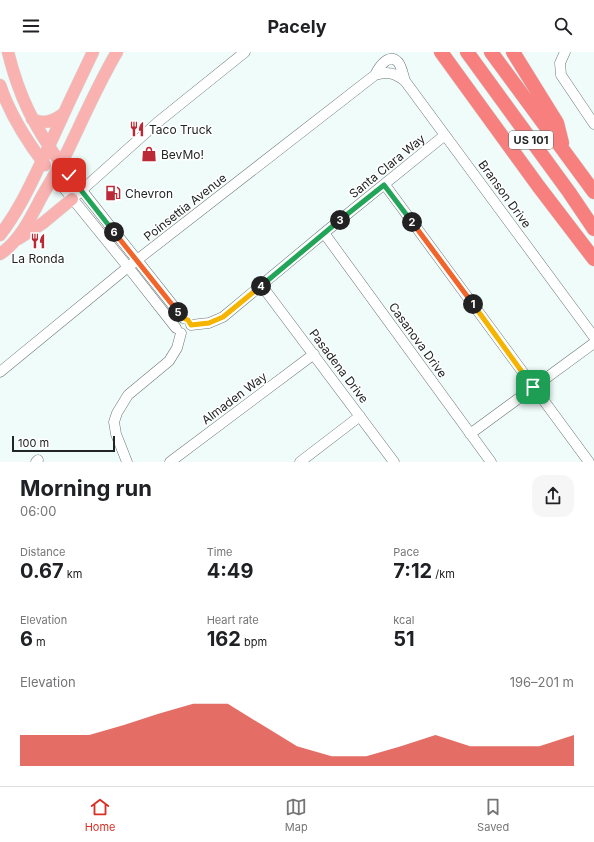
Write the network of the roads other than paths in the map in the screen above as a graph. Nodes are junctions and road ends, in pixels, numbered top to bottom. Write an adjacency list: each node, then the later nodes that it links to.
1 (8, 52): 17 (main road)
2 (93, 52): 16 (main road)
3 (117, 52): 23 (main road)
4 (245, 52): 26 (street)
5 (441, 52): 34 (highway)
6 (462, 52): 13 (highway)
7 (467, 52): 13 (highway, US 101)
8 (491, 52): 21 (highway, US 101)
9 (513, 52): 21 (highway)
10 (565, 52): 18 (street)
11 (391, 72): 12 (street, Poinsettia Avenue); 14 (street, Branson Drive)
12 (375, 75): 14 (street); 35 (street, Poinsettia Avenue)
13 (484, 75): 29 (highway, US 101)
14 (405, 81): 19 (street, Branson Drive)
15 (0, 85): 22 (main road)
16 (63, 114): 17 (main road); 20 (main road)
17 (32, 120): 20 (main road)
18 (594, 124)
19 (446, 135): 25 (street, Santa Clara Way); 40 (street, Branson Drive)
20 (48, 147): 22 (main road); 23 (main road)
21 (564, 151): 27 (highway, US 101)
22 (42, 161): 24 (main road); 31 (main road)
23 (60, 164): 24 (main road); 26 (street)
24 (54, 176): 28 (street); 32 (main road)
25 (384, 185): 30 (street, Santa Clara Way); 44 (street)
26 (82, 190): 28 (street); 35 (street)
27 (594, 192)
28 (72, 199): 32 (main road); 36 (street)
29 (594, 229)
30 (324, 233): 37 (street, Santa Clara Way); 46 (street, Casanova Drive)
31 (0, 235)
32 (12, 243): 33 (main road)
33 (0, 254)
34 (594, 259)
35 (137, 260): 36 (street, Poinsettia Avenue); 38 (street)
36 (128, 267): 39 (street); 43 (street, Poinsettia Avenue)
37 (262, 286): 38 (street, Santa Clara Way); 42 (street, Pasadena Drive)
38 (187, 322): 39 (street)
39 (178, 331): 47 (street)
40 (594, 337)
41 (594, 343): 44 (street)
42 (314, 354): 45 (street, Pasadena Drive); 48 (street, Almaden Way)
43 (0, 372)
44 (533, 387): 46 (street); 52 (street)
45 (360, 416): 49 (street); 50 (street, Pasadena Drive)
46 (470, 434): 51 (street, Casanova Drive)
47 (127, 462)
48 (170, 462)
49 (300, 462)
50 (394, 462)
51 (491, 462)
52 (589, 462)

